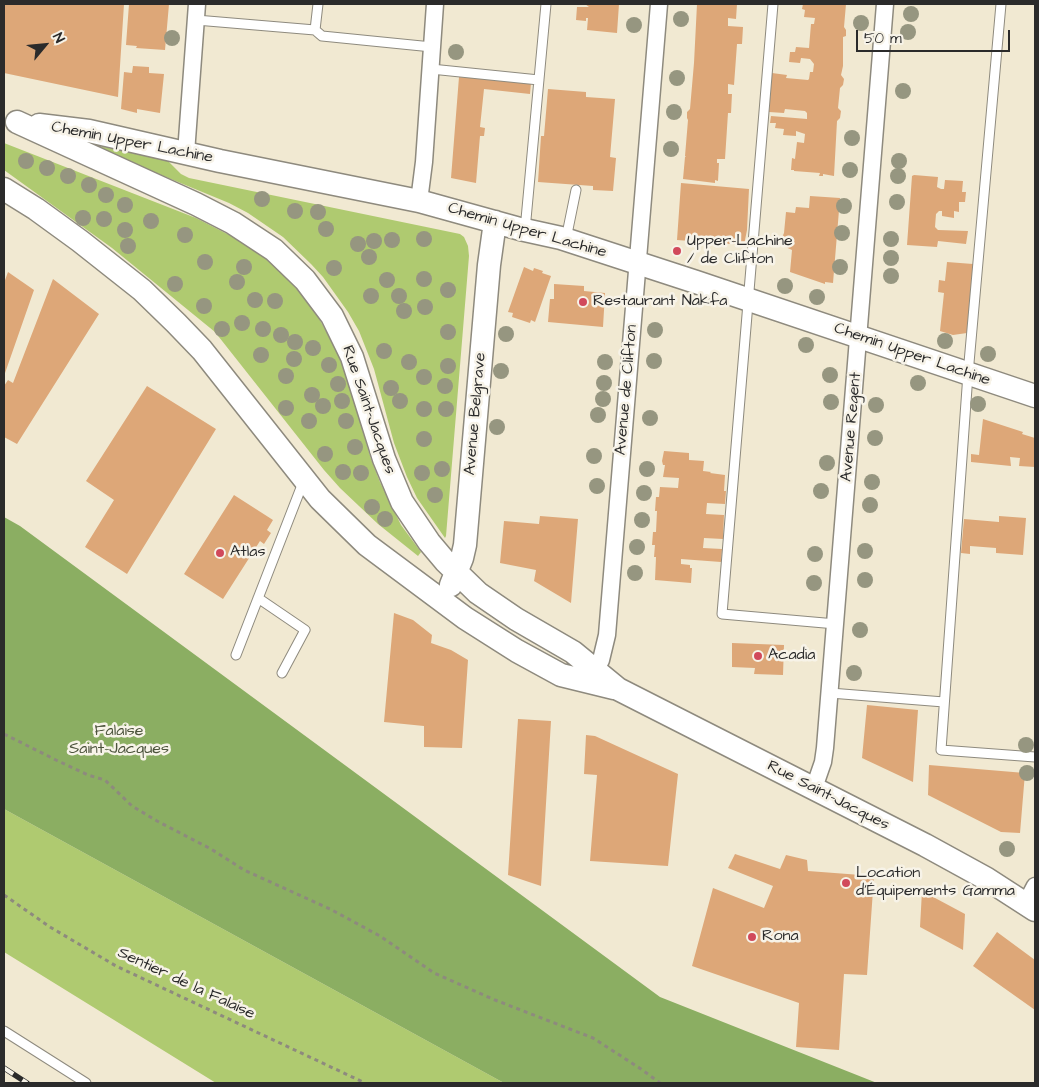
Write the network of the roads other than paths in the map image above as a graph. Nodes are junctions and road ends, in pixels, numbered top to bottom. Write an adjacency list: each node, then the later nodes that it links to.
1 (318, 4): 9 (lane)
2 (436, 4): 10 (street)
3 (546, 4): 12 (lane)
4 (659, 4): 21 (street, Avenue de Clifton)
5 (773, 4): 22 (lane)
6 (885, 4): 23 (street, Avenue Regent)
7 (1000, 4): 24 (lane)
8 (197, 12): 9 (lane); 14 (street)
9 (315, 30): 10 (lane)
10 (432, 47): 11 (street)
11 (430, 69): 12 (lane); 17 (street)
12 (539, 80): 19 (lane)
13 (11, 120): 14 (main road, Chemin Upper Lachine); 27 (main road, Rue Saint-Jacques)
14 (186, 153): 17 (main road, Chemin Upper Lachine)
15 (4, 189): 26 (main road, Rue Saint-Jacques)
16 (576, 190): 20 (lane)
17 (419, 201): 18 (main road, Chemin Upper Lachine)
18 (494, 222): 19 (main road, Chemin Upper Lachine); 27 (main road, Avenue Belgrave)
19 (525, 230): 20 (main road, Chemin Upper Lachine)
20 (566, 240): 21 (main road, Chemin Upper Lachine)
21 (638, 263): 22 (main road, Chemin Upper Lachine); 33 (street, Avenue de Clifton)
22 (748, 300): 23 (main road, Chemin Upper Lachine); 30 (lane)
23 (858, 337): 24 (main road, Chemin Upper Lachine); 30 (street, Avenue Regent)
24 (968, 374): 25 (main road, Chemin Upper Lachine); 35 (lane)
25 (1035, 396)
26 (304, 480): 28 (lane); 29 (main road, Rue Saint-Jacques)
27 (457, 573): 29 (main road, Avenue Belgrave); 33 (main road, Rue Saint-Jacques)
28 (258, 598): 31 (lane); 32 (lane)
29 (441, 601): 33 (main road, Rue Saint-Jacques)
30 (836, 624): 34 (street, Avenue Regent)
31 (236, 655)
32 (282, 673)
33 (593, 676): 37 (main road, Rue Saint-Jacques)
34 (830, 693): 35 (lane); 37 (street, Avenue Regent)
35 (944, 702): 36 (lane)
36 (1035, 757)
37 (814, 788): 38 (main road, Rue Saint-Jacques)
38 (1032, 900)
39 (4, 1031): 40 (lane)
40 (86, 1083)

